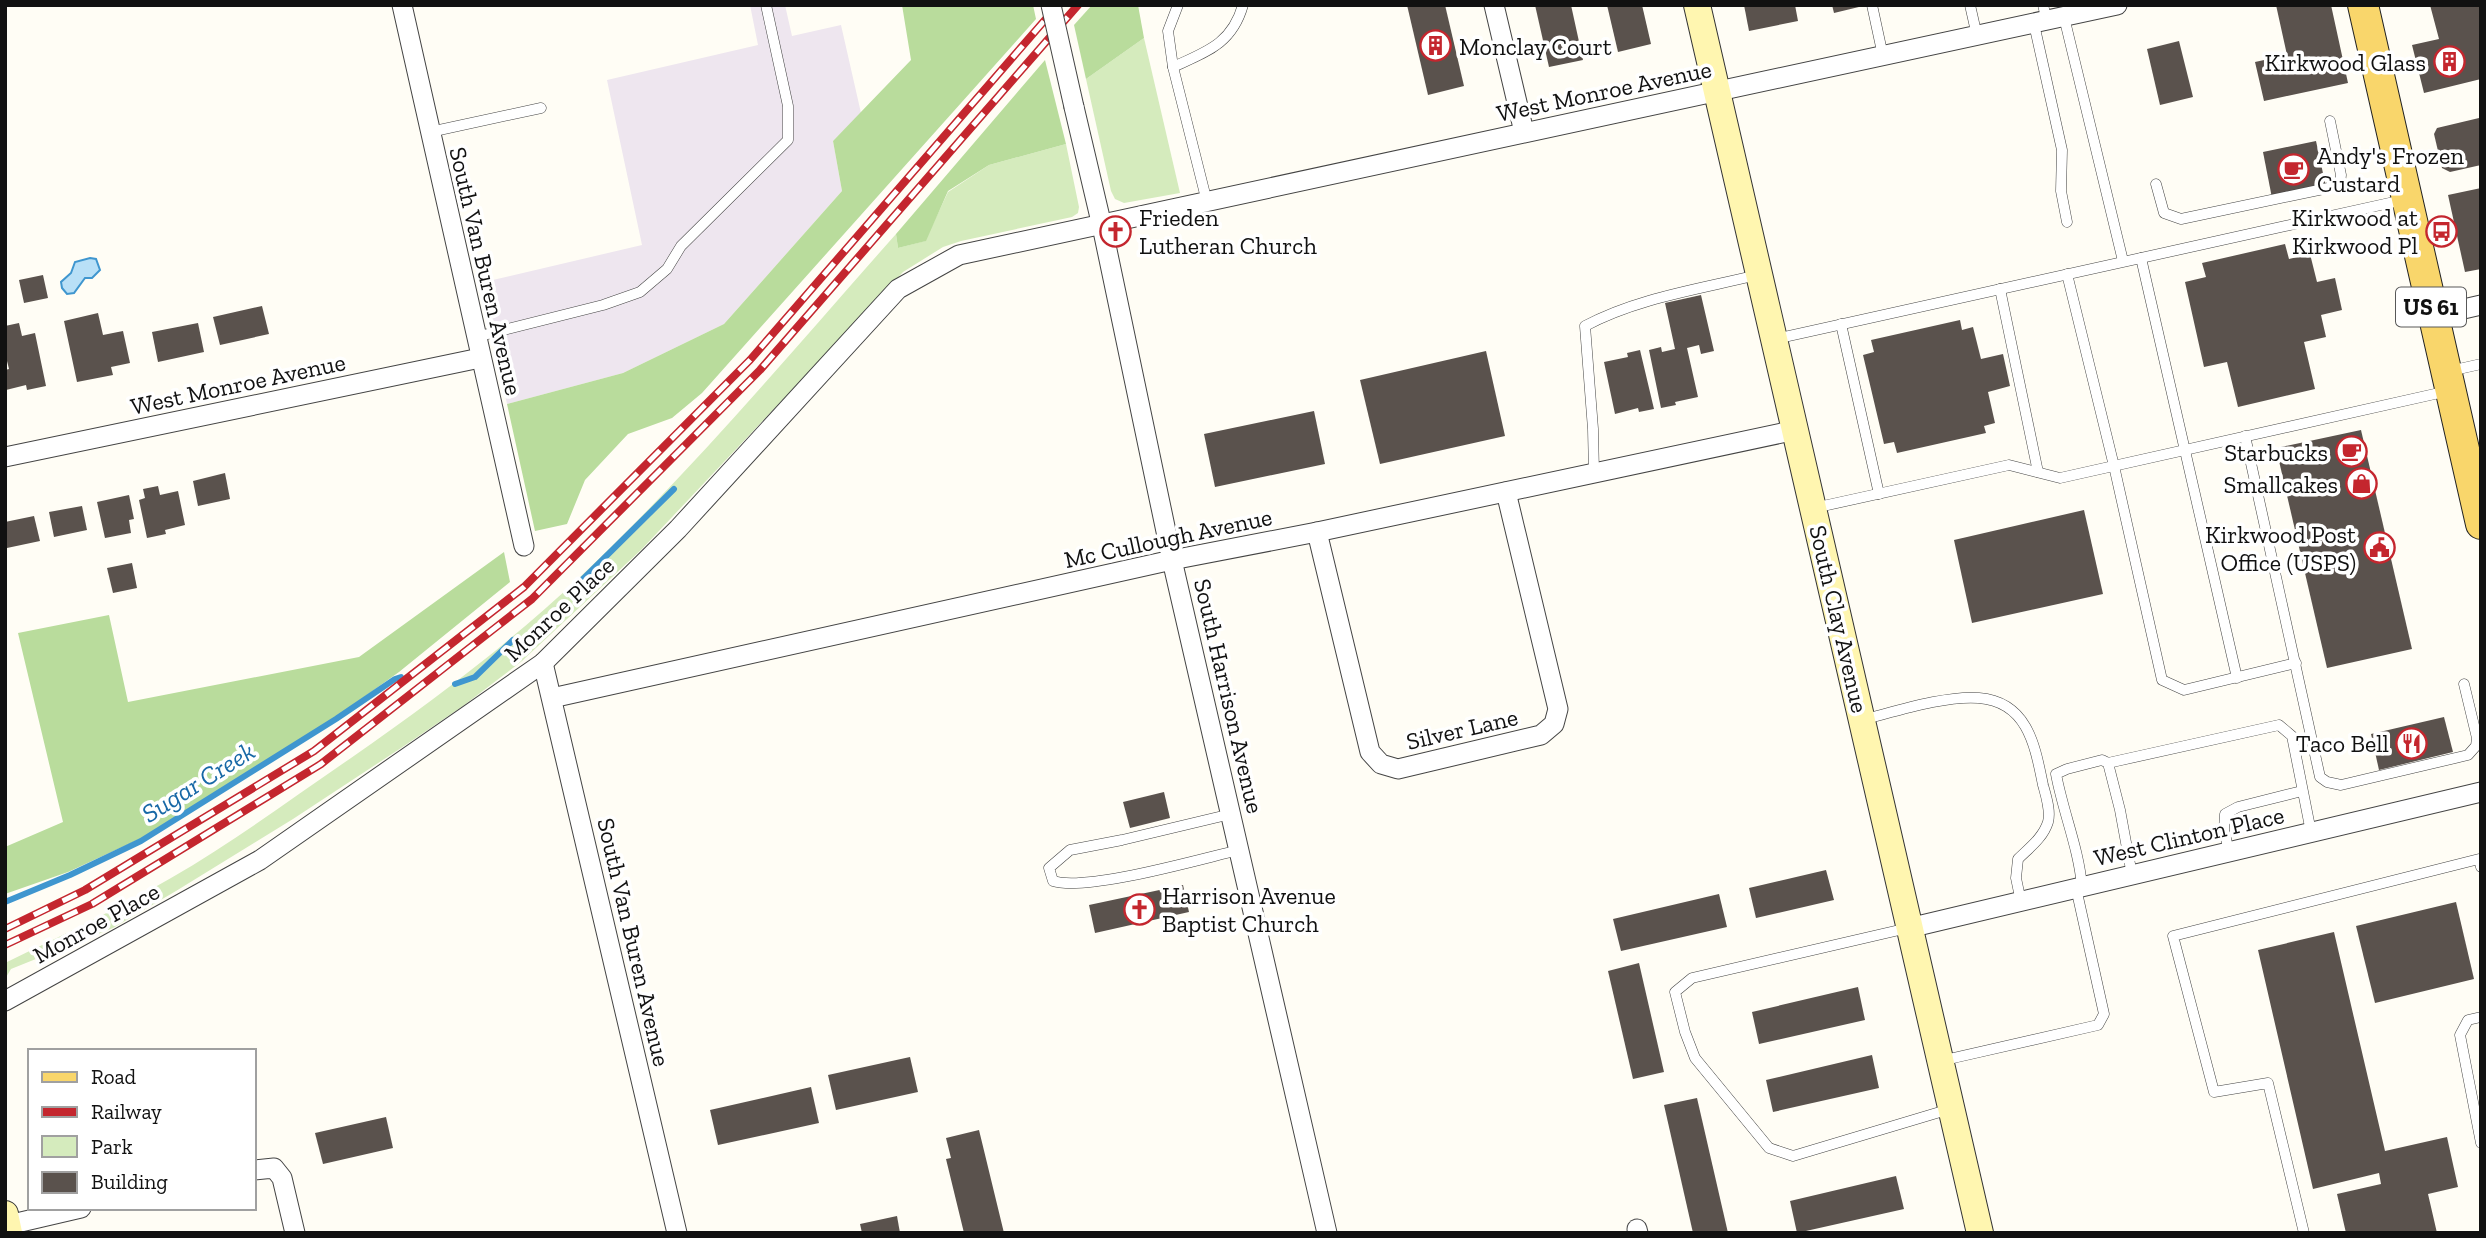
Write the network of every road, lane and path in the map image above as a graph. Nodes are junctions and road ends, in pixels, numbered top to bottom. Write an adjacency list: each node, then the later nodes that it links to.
1 (402, 5): 19 (street, South Van Buren Avenue)
2 (766, 5): 34 (lane)
3 (1052, 5): 25 (street, South Harrison Avenue, bridge)
4 (1178, 5): 15 (lane)
5 (1243, 5): 15 (lane)
6 (1494, 5): 20 (street)
7 (1697, 5): 16 (street, South Clay Avenue)
8 (1872, 5): 14 (lane)
9 (1970, 5): 13 (lane)
10 (2116, 5): 12 (street, West Monroe Avenue)
11 (2363, 5): 22 (main road, US 61)
12 (2047, 17): 13 (street, West Monroe Avenue); 24 (lane); 27 (lane)
13 (1977, 36): 14 (street, West Monroe Avenue)
14 (1883, 57): 16 (street, West Monroe Avenue)
15 (1173, 67): 23 (lane)
16 (1717, 93): 20 (street, West Monroe Avenue); 28 (street, South Clay Avenue)
17 (541, 108): 19 (lane)
18 (2330, 121): 21 (lane)
19 (430, 132): 34 (street, South Van Buren Avenue)
20 (1524, 132): 23 (street, West Monroe Avenue)
21 (2156, 184)
22 (2406, 199): 26 (lane); 32 (main road, US 61)
23 (1207, 202): 25 (street, West Monroe Avenue)
24 (2067, 222)
25 (1102, 226): 52 (street, South Harrison Avenue); 53 (street, Monroe Place)
26 (2141, 258): 27 (lane); 41 (lane)
27 (2123, 261): 29 (lane)
28 (1759, 274): 35 (street, South Clay Avenue); 45 (lane)
29 (2067, 274): 30 (lane); 43 (lane)
30 (2000, 289): 33 (lane); 44 (lane)
31 (2481, 305): 32 (street)
32 (2433, 316): 38 (main road, US 61)
33 (1841, 324): 35 (lane); 47 (lane)
34 (476, 337): 36 (street, South Van Buren Avenue)
35 (1774, 339): 39 (street, South Clay Avenue)
36 (480, 358): 42 (street, West Monroe Avenue); 51 (street, South Van Buren Avenue)
37 (2481, 364): 38 (lane)
38 (2448, 381): 40 (lane); 49 (main road, US 61)
39 (1796, 430): 45 (street, Mc Cullough Avenue); 48 (street, South Clay Avenue)
40 (2245, 436): 41 (lane); 54 (lane)
41 (2185, 450): 43 (lane); 55 (lane)
42 (5, 457)
43 (2114, 466): 44 (lane); 55 (lane)
44 (2039, 472): 47 (lane)
45 (1594, 473): 46 (street, Mc Cullough Avenue)
46 (1506, 492): 50 (street, Mc Cullough Avenue); 50 (street, Silver Lane)
47 (1879, 494): 48 (lane)
48 (1814, 509): 58 (street, South Clay Avenue)
49 (2481, 522)
50 (1317, 532): 52 (street, Mc Cullough Avenue)
51 (524, 546)
52 (1172, 561): 57 (street, Mc Cullough Avenue); 62 (street, South Harrison Avenue)
53 (543, 663): 57 (street, South Van Buren Avenue); 71 (street, Monroe Place)
54 (2296, 663): 55 (lane); 56 (lane)
55 (2237, 678)
56 (2464, 684)
57 (552, 698): 80 (street, South Van Buren Avenue)
58 (1861, 720): 69 (lane); 70 (street, South Clay Avenue)
59 (2108, 763): 60 (lane); 67 (lane); 68 (lane)
60 (2302, 791): 63 (lane); 65 (lane)
61 (2481, 792): 63 (street, West Clinton Place)
62 (1231, 814): 64 (street, South Harrison Avenue); 64 (lane)
63 (2311, 832): 65 (street, West Clinton Place)
64 (1239, 850): 81 (street, South Harrison Avenue)
65 (2230, 852): 67 (street, West Clinton Place)
66 (2481, 867): 83 (lane)
67 (2132, 875): 68 (street, West Clinton Place)
68 (2079, 888): 69 (street, West Clinton Place); 73 (lane)
69 (2021, 902): 70 (street, West Clinton Place)
70 (1909, 928): 73 (street, South Clay Avenue); 74 (lane)
71 (5, 1001)
72 (2481, 1017): 75 (lane)
73 (1940, 1061): 74 (street, South Clay Avenue)
74 (1951, 1109): 82 (street, South Clay Avenue)
75 (2481, 1143)
76 (256, 1170): 79 (street)
77 (72, 1210): 78 (street)
78 (7, 1224)
79 (295, 1233)
80 (677, 1233)
81 (1327, 1233)
82 (1980, 1233)
83 (2304, 1233)

